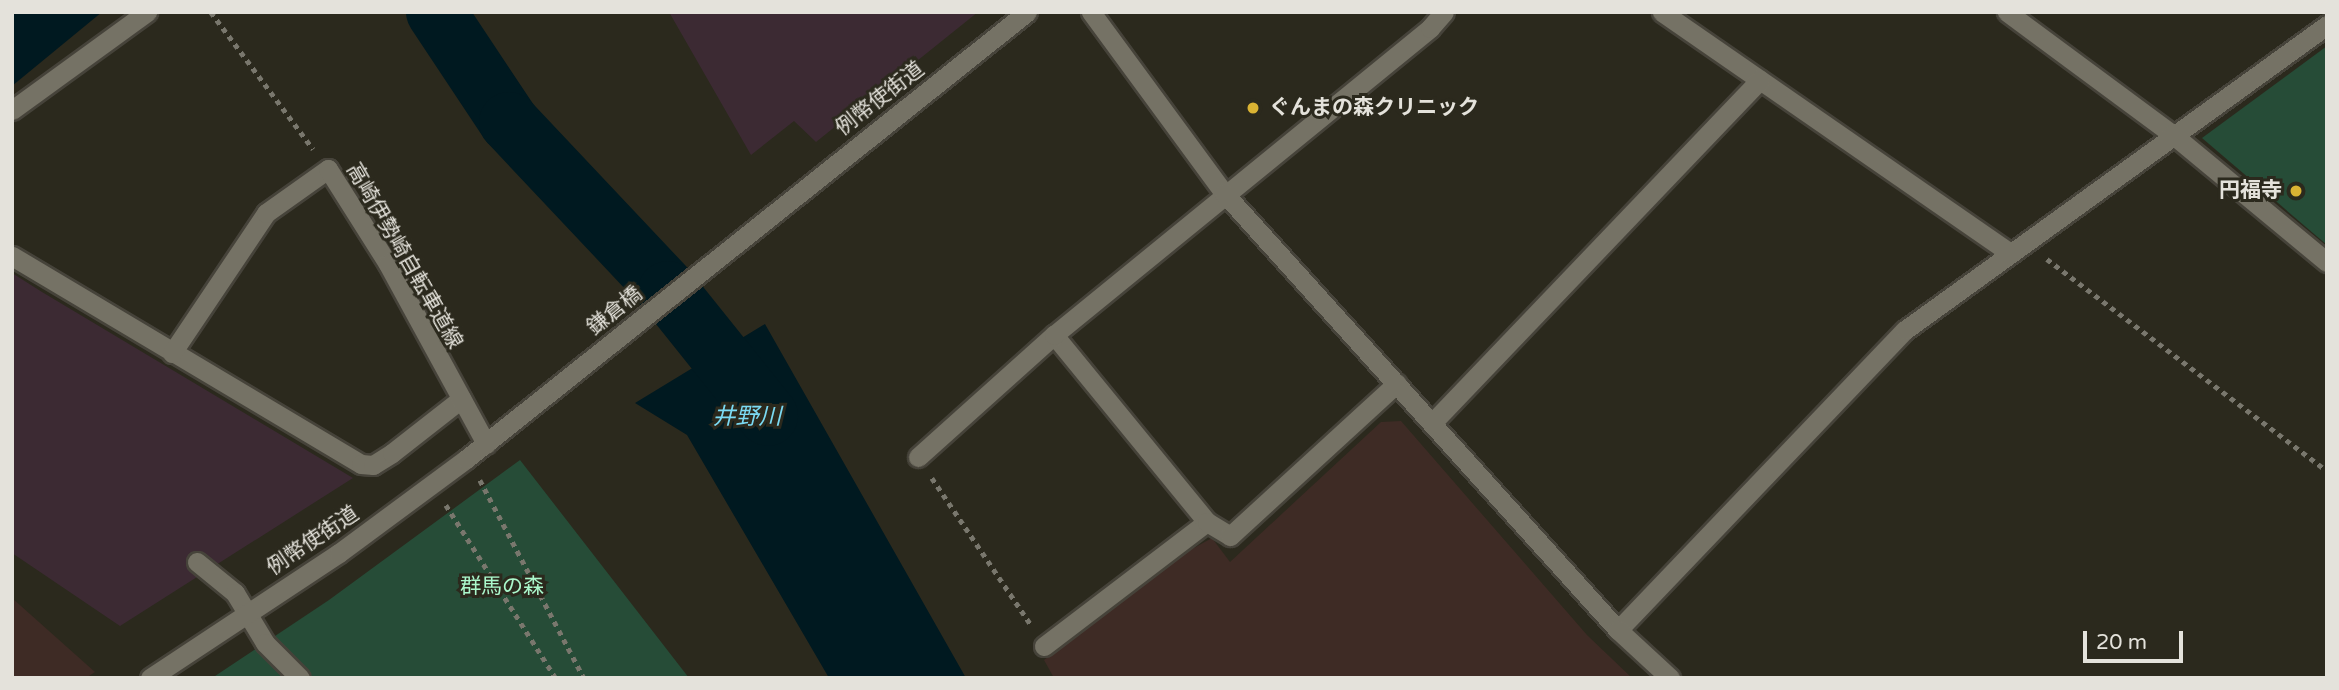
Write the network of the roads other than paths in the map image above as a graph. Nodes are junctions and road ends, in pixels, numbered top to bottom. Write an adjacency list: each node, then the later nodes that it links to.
1 (147, 12): 9 (street)
2 (1027, 12): 12 (street, 例幣使街道)
3 (1091, 12): 11 (street)
4 (1444, 12): 11 (street)
5 (1662, 12): 8 (street)
6 (2007, 12): 10 (street)
7 (2327, 24): 10 (street)
8 (1759, 80): 13 (street); 20 (street)
9 (12, 110)
10 (2172, 134): 13 (street); 15 (street)
11 (1224, 193): 16 (street); 18 (street)
12 (762, 222): 21 (street, 鎌倉橋)
13 (2017, 247): 26 (street)
14 (12, 256): 17 (street)
15 (2327, 261)
16 (1054, 335): 22 (street); 23 (street)
17 (172, 353): 19 (street); 19 (street, 高崎伊勢崎自転車道線)
18 (1397, 383): 20 (street); 23 (street)
19 (461, 400): 21 (street, 高崎伊勢崎自転車道線)
20 (1433, 422): 26 (street)
21 (491, 439): 25 (street, 例幣使街道)
22 (918, 457)
23 (1207, 522): 27 (street)
24 (197, 562): 25 (street)
25 (248, 612): 28 (street, 例幣使街道); 29 (street)
26 (1618, 630): 30 (street)
27 (1044, 646)
28 (150, 678)
29 (300, 678)
30 (1670, 678)

